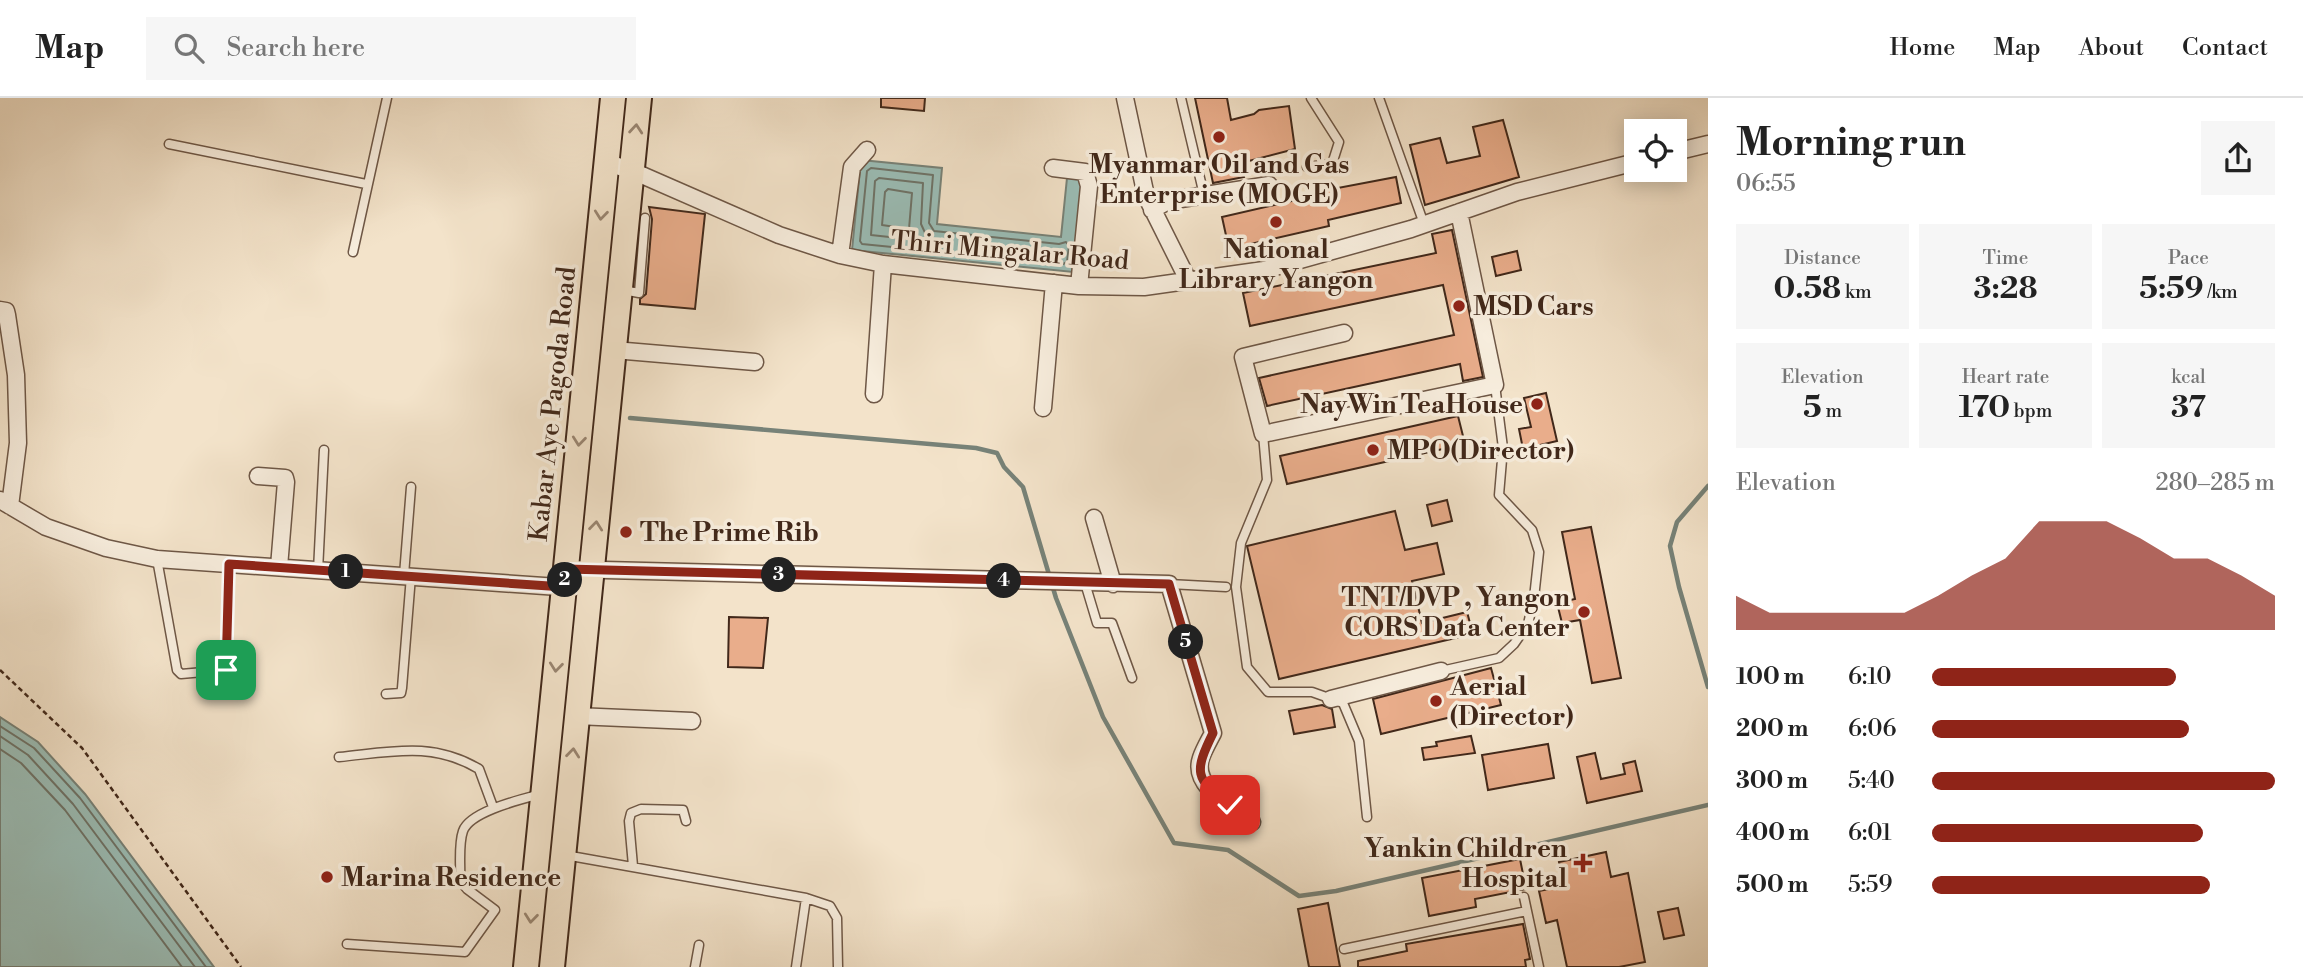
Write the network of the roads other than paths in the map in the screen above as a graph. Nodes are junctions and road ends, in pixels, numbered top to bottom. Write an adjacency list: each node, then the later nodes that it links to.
1 (387, 98): 17 (lane)
2 (613, 98): 12 (main road, Kabar Aye Pagoda Road)
3 (639, 98): 16 (main road, Kabar Aye Pagoda Road, one-way to 3)
4 (1125, 98): 20 (street)
5 (1181, 98): 19 (lane)
6 (1311, 98): 14 (lane)
7 (1379, 98): 23 (lane)
8 (169, 144): 17 (lane)
9 (1708, 144): 10 (street)
10 (1687, 149)
11 (867, 150): 25 (street)
12 (607, 162): 16 (street, Thiri Mingalar Road); 49 (main road, Kabar Aye Pagoda Road, one-way to 49)
13 (1624, 165): 21 (street, Thiri Mingalar Road)
14 (1307, 167)
15 (1053, 168): 29 (street)
16 (632, 171): 25 (street, Thiri Mingalar Road); 30 (main road, Kabar Aye Pagoda Road)
17 (366, 184): 24 (lane)
18 (1269, 185): 19 (street)
19 (1204, 195): 20 (street)
20 (1152, 210): 27 (street)
21 (1459, 212): 23 (street, Thiri Mingalar Road); 35 (street)
22 (645, 218): 30 (lane)
23 (1424, 224): 27 (street, Thiri Mingalar Road)
24 (353, 252)
25 (840, 255): 26 (street, Thiri Mingalar Road)
26 (883, 264): 28 (street, Thiri Mingalar Road); 36 (street)
27 (1188, 280): 29 (street, Thiri Mingalar Road)
28 (1054, 283): 29 (street, Thiri Mingalar Road); 37 (street)
29 (1079, 286)
30 (620, 289): 33 (main road, Kabar Aye Pagoda Road)
31 (0, 310): 42 (street)
32 (1344, 333): 38 (street)
33 (614, 350): 34 (street); 50 (main road, Kabar Aye Pagoda Road, one-way to 33)
34 (755, 362)
35 (1495, 385): 38 (street); 55 (lane)
36 (874, 394)
37 (1043, 408)
38 (1263, 434): 58 (lane)
39 (324, 450): 47 (lane)
40 (258, 477): 46 (street)
41 (411, 487): 48 (lane)
42 (5, 503): 44 (street)
43 (1094, 518): 52 (street)
44 (157, 559): 45 (street); 45 (lane)
45 (229, 564): 46 (street)
46 (279, 567): 47 (street)
47 (318, 570): 48 (street)
48 (407, 576): 49 (street); 57 (lane)
49 (565, 578): 50 (street); 62 (main road, Kabar Aye Pagoda Road, one-way to 62)
50 (590, 580): 51 (street); 59 (main road, Kabar Aye Pagoda Road)
51 (1085, 583): 52 (street); 56 (lane)
52 (1113, 584): 53 (street)
53 (1169, 584): 54 (lane); 66 (street)
54 (1226, 587)
55 (1441, 671): 58 (street)
56 (1132, 678)
57 (386, 694)
58 (1331, 699): 64 (lane)
59 (576, 716): 60 (street); 62 (main road, Kabar Aye Pagoda Road, one-way to 59)
60 (692, 720)
61 (339, 757): 63 (lane)
62 (556, 794): 63 (lane); 67 (main road, Kabar Aye Pagoda Road); 75 (main road, Kabar Aye Pagoda Road, one-way to 75)
63 (493, 807): 72 (lane)
64 (1367, 817)
65 (686, 821): 68 (lane)
66 (1252, 822)
67 (562, 854): 68 (lane); 76 (main road, Kabar Aye Pagoda Road)
68 (633, 866): 70 (lane)
69 (1524, 897): 71 (lane)
70 (806, 898): 78 (lane); 79 (lane)
71 (1527, 911): 74 (lane); 80 (lane)
72 (347, 944)
73 (699, 945): 77 (lane)
74 (1344, 949)
75 (526, 967)
76 (552, 967)
77 (695, 967)
78 (796, 967)
79 (838, 967)
80 (1539, 967)

